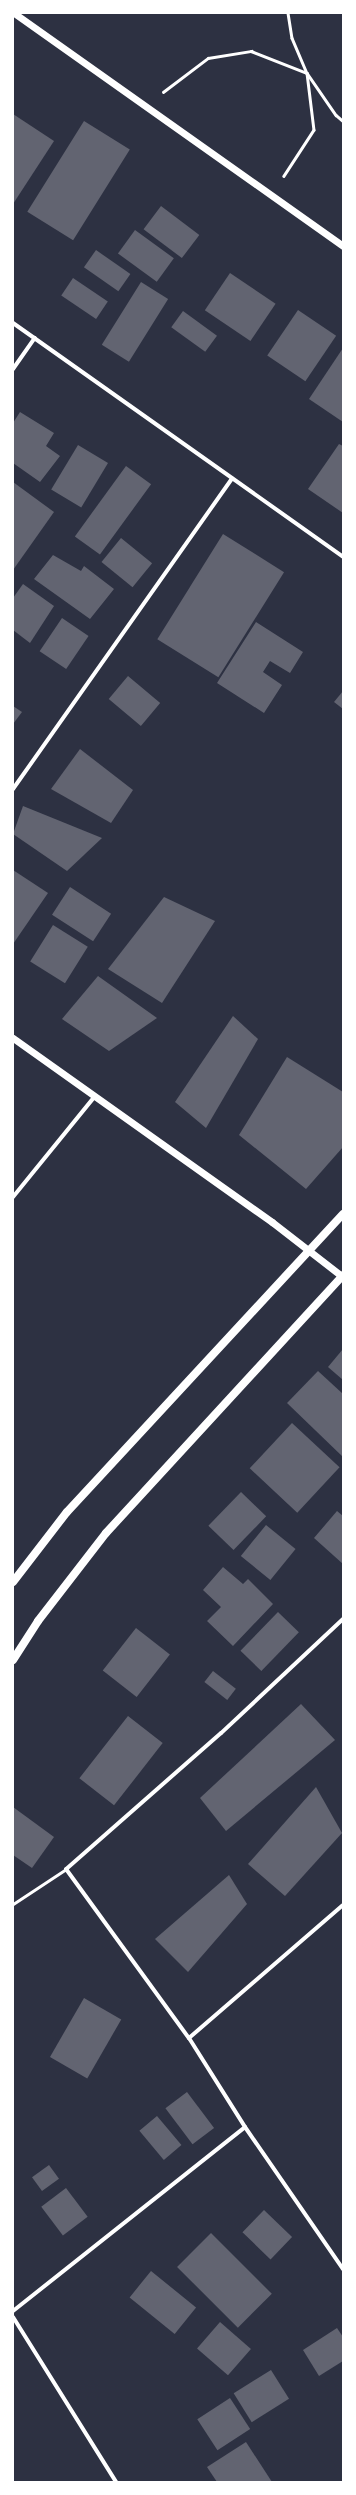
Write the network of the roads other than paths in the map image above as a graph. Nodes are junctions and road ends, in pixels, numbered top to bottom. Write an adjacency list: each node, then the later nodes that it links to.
1 (15, 14): 2 (street)
2 (343, 246)
3 (13, 323): 4 (street)
4 (35, 338): 5 (street); 6 (street)
5 (13, 369)
6 (232, 478): 7 (street); 8 (street)
7 (343, 557)
8 (13, 789)
9 (13, 1038): 10 (street)
10 (95, 1096): 11 (street); 13 (street)
11 (13, 1197)
12 (343, 1214): 13 (main road)
13 (308, 1251): 14 (street); 15 (main road)
14 (343, 1276): 17 (main road)
15 (13, 1582)
16 (343, 1619): 18 (street)
17 (13, 1660)
18 (66, 1869): 19 (lane); 21 (street)
19 (13, 1904)
20 (343, 1905): 21 (street)
21 (189, 2038): 22 (street)
22 (245, 2127): 23 (street); 24 (street)
23 (343, 2269)
24 (13, 2310)
25 (13, 2317): 26 (street)
26 (116, 2482)

